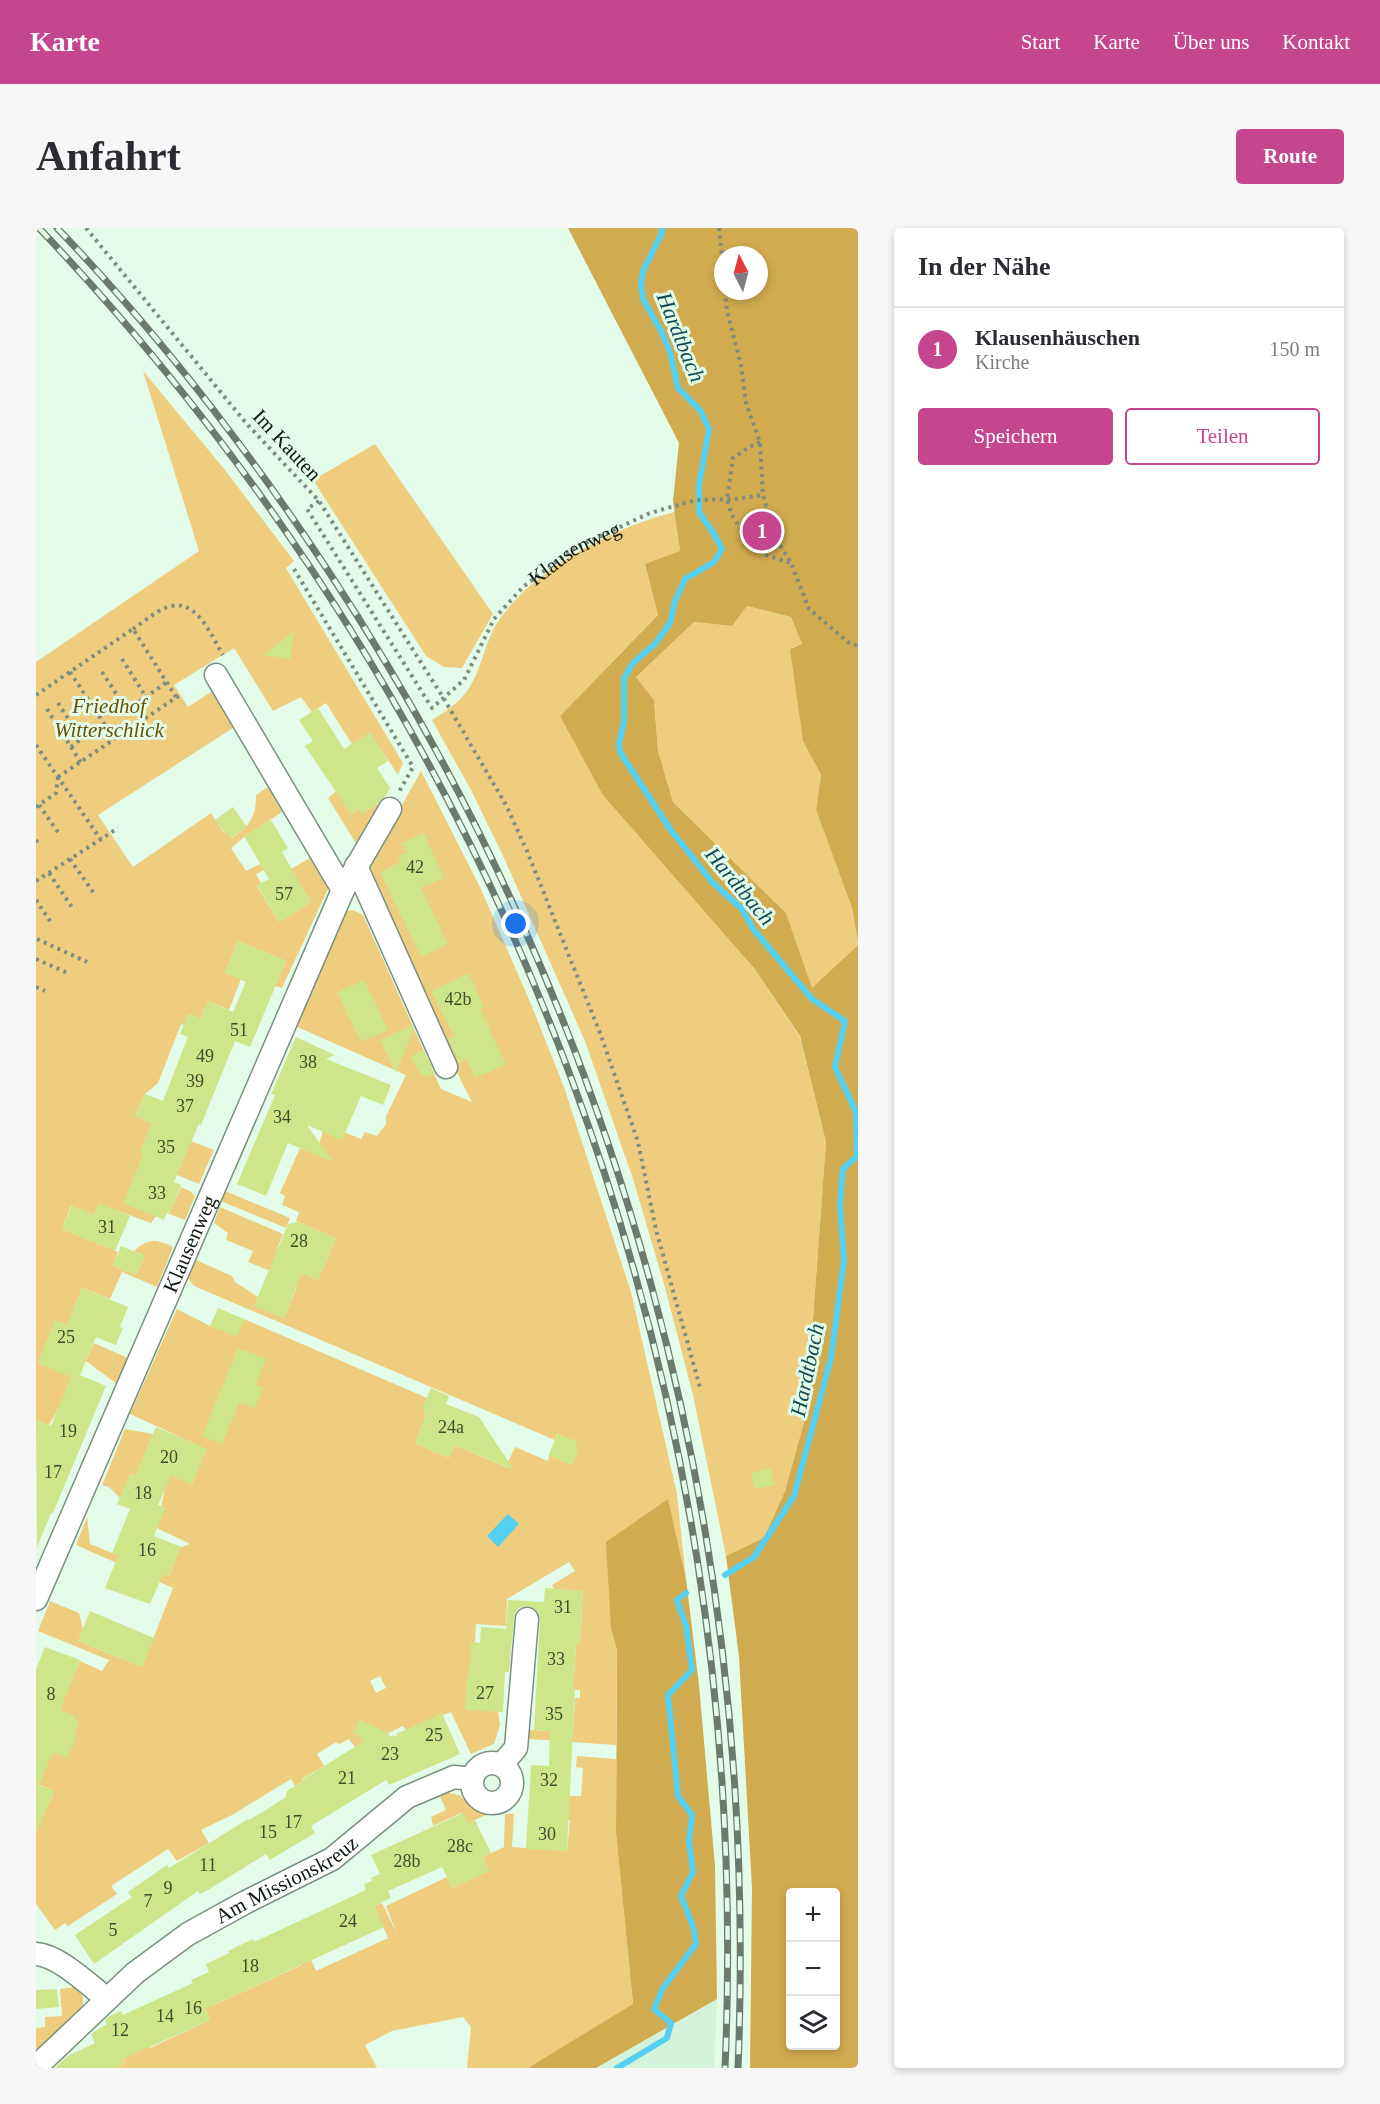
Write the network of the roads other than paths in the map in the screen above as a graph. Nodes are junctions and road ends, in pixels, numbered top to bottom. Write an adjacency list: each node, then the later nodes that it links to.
1 (220, 665): 4 (street)
2 (390, 809): 3 (street, Klausenweg)
3 (356, 866): 4 (street, Klausenweg); 5 (street)
4 (344, 890): 6 (street, Klausenweg)
5 (446, 1067)
6 (36, 1599)
7 (527, 1619): 8 (street)
8 (501, 1765): 9 (street); 9 (street)
9 (472, 1779): 11 (street, Am Missionskreuz)
10 (36, 1954): 11 (street)
11 (107, 1999): 12 (street, Am Missionskreuz)
12 (36, 2067)

